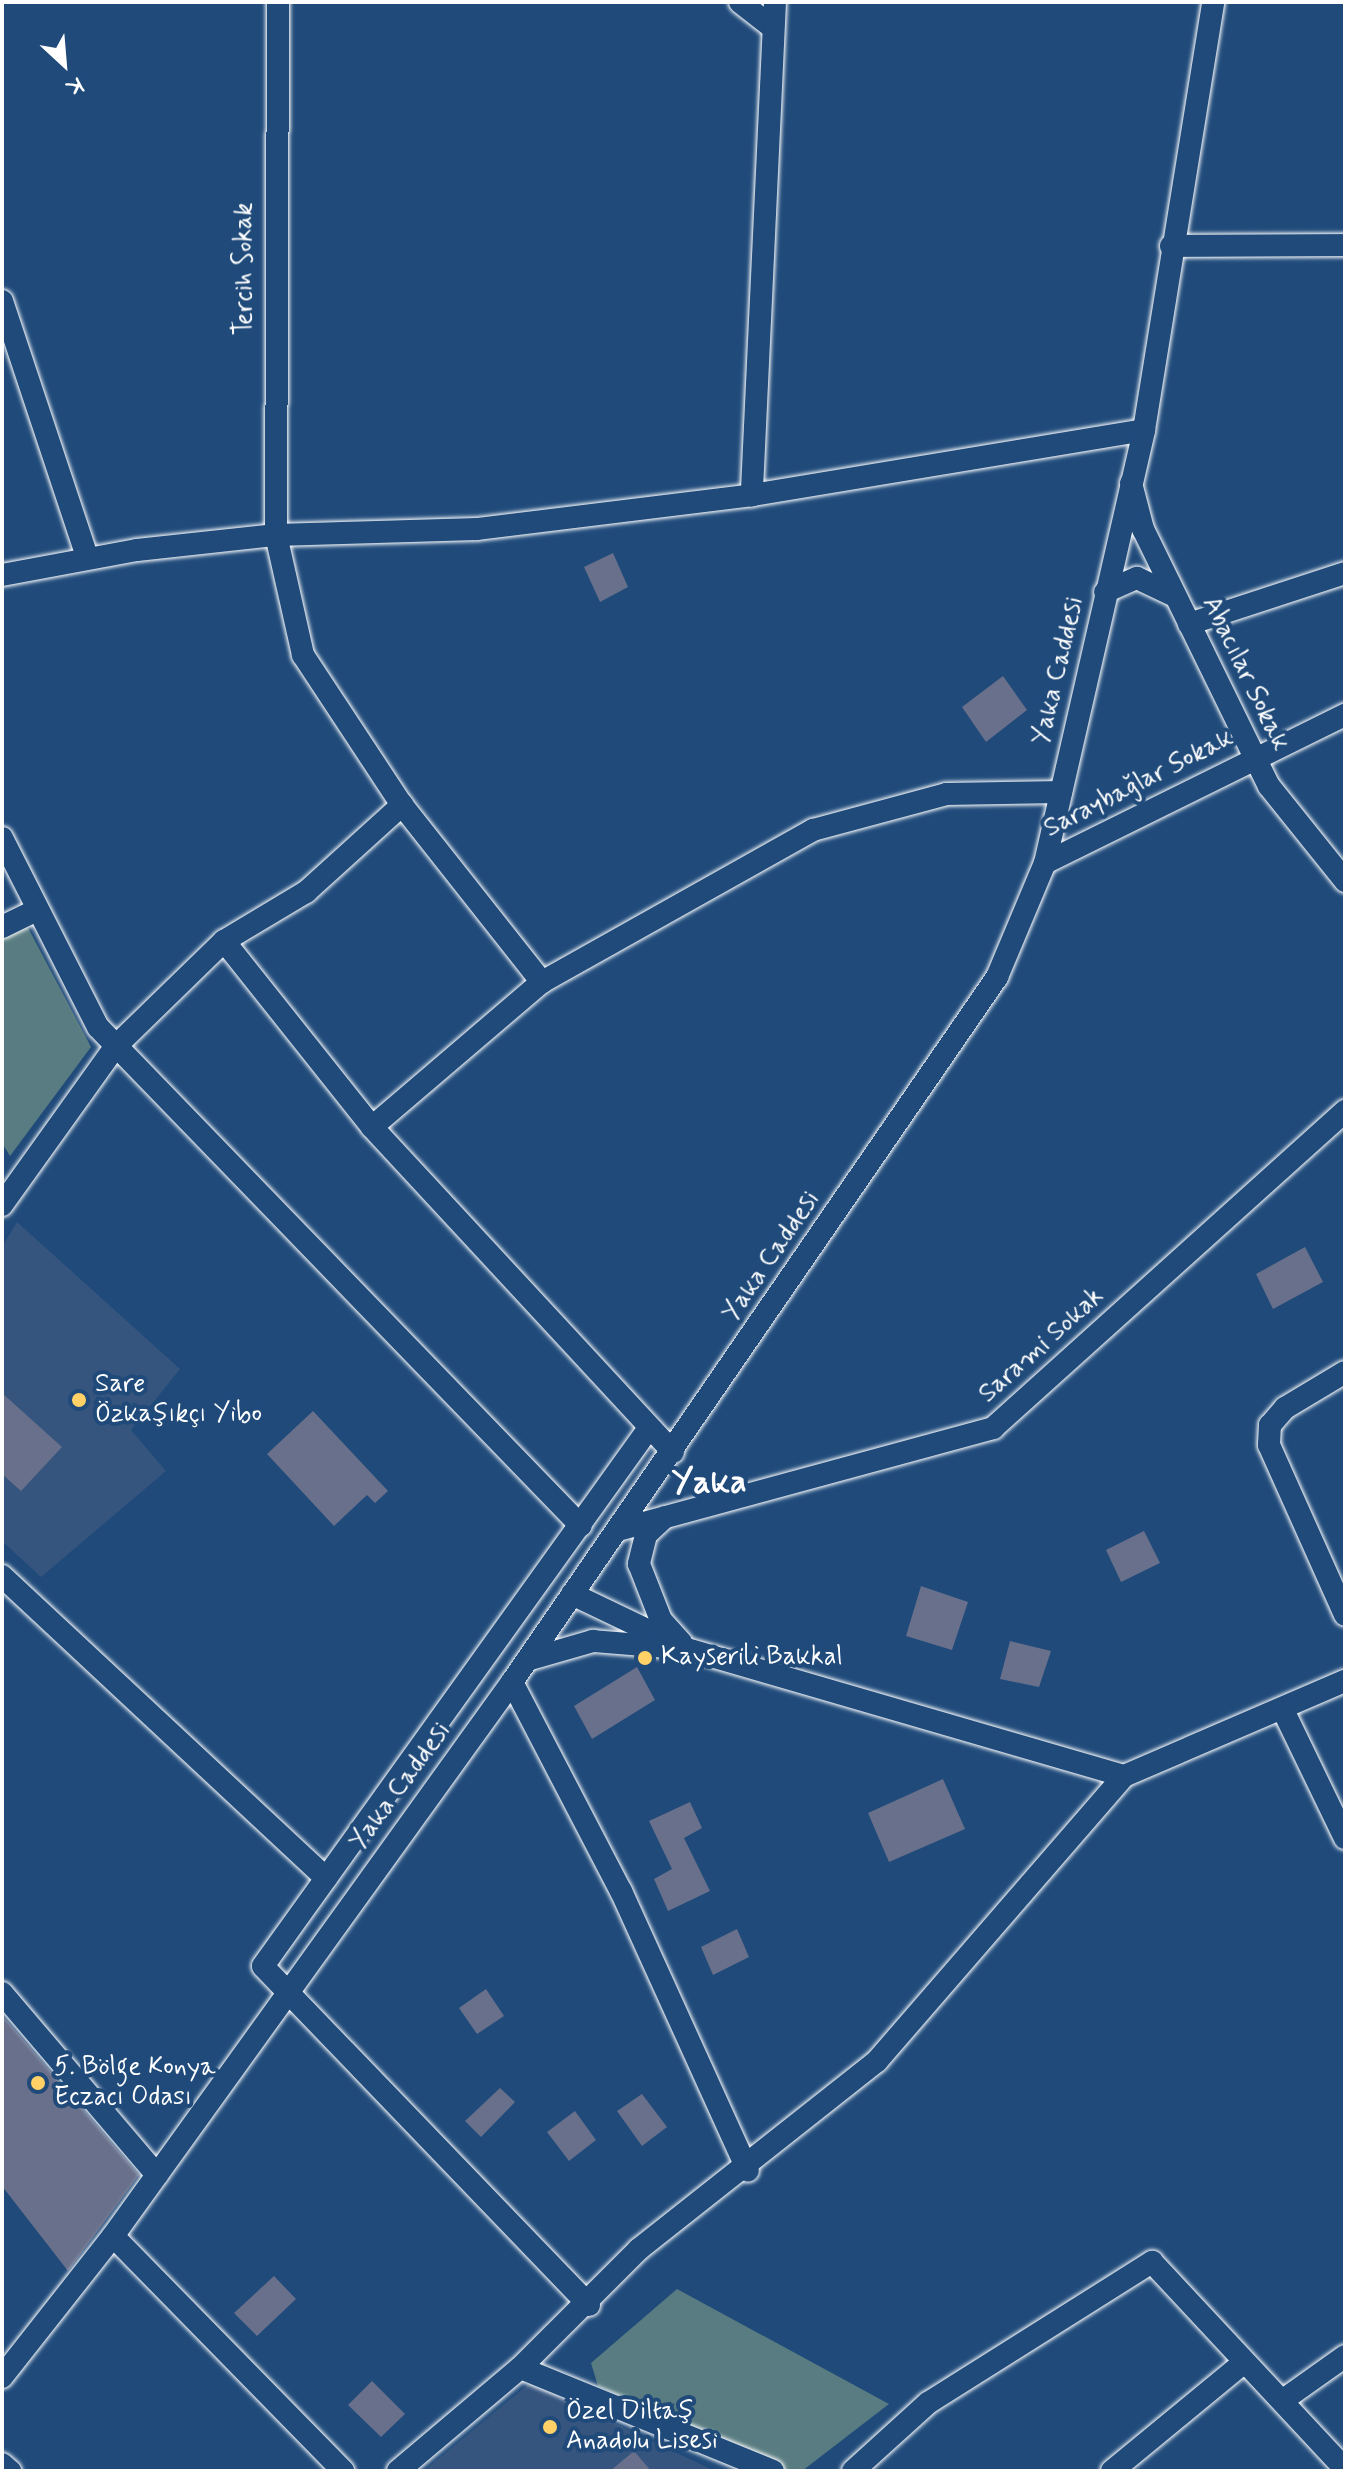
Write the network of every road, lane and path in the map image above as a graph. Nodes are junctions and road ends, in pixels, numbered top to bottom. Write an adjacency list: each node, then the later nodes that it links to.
1 (278, 2): 12 (street, Tercih Sokak)
2 (740, 2): 5 (street)
3 (775, 2): 5 (street)
4 (1213, 2): 7 (street, Yaka Caddesi)
5 (773, 28): 11 (street)
6 (1345, 245): 7 (street)
7 (1171, 246): 9 (street, Yaka Caddesi)
8 (2, 301): 13 (street)
9 (1144, 430): 10 (street, Yaka Caddesi); 11 (street)
10 (1130, 474): 16 (street, Yaka Caddesi); 17 (street, Abacılar Sokak)
11 (752, 495): 12 (street)
12 (276, 535): 13 (street); 22 (street, Tercih Sokak)
13 (87, 557): 15 (street)
14 (1345, 573): 18 (street)
15 (2, 575)
16 (1105, 592): 17 (street); 21 (street, Yaka Caddesi)
17 (1176, 597): 18 (street, Abacılar Sokak)
18 (1189, 624): 20 (street, Abacılar Sokak)
19 (1345, 715): 20 (street, Saraybağlar Sokak)
20 (1255, 757): 24 (street, Saraybağlar Sokak); 25 (street, Abacılar Sokak)
21 (1061, 792): 24 (street, Yaka Caddesi); 29 (street)
22 (402, 805): 28 (street); 29 (street, Tercih Sokak)
23 (2, 838): 26 (street)
24 (1045, 863): 36 (street, Yaka Caddesi)
25 (1345, 881)
26 (37, 910): 27 (street); 30 (street)
27 (2, 927)
28 (224, 941): 30 (street); 32 (street)
29 (542, 982): 32 (street)
30 (116, 1046): 33 (street); 38 (street)
31 (1345, 1111): 37 (street, Sarami Sokak)
32 (372, 1127): 35 (street)
33 (2, 1205)
34 (1345, 1372): 42 (street)
35 (649, 1428): 36 (street); 38 (street)
36 (673, 1452): 39 (street, Yaka Caddesi)
37 (672, 1511): 39 (street, Sarami Sokak); 43 (street)
38 (581, 1526): 50 (street)
39 (618, 1530): 41 (street, Yaka Caddesi)
40 (2, 1576): 50 (street)
41 (572, 1594): 43 (street); 44 (street, Yaka Caddesi)
42 (1345, 1615)
43 (687, 1649): 44 (street); 48 (street)
44 (527, 1660): 46 (street, Yaka Caddesi)
45 (1345, 1681): 47 (street)
46 (512, 1682): 51 (street, Yaka Caddesi); 53 (street)
47 (1284, 1712): 48 (street); 49 (street)
48 (1124, 1776): 53 (street)
49 (1345, 1838)
50 (326, 1878): 51 (street)
51 (287, 1992): 54 (street, Yaka Caddesi); 56 (street)
52 (2, 1993): 54 (street)
53 (748, 2171): 56 (street)
54 (157, 2175): 55 (street, Yaka Caddesi)
55 (113, 2236): 60 (street, Yaka Caddesi); 66 (street)
56 (589, 2305): 59 (street)
57 (1345, 2356): 61 (street)
58 (1242, 2364): 61 (street); 63 (street); 69 (street)
59 (520, 2368): 67 (street); 68 (street)
60 (2, 2377)
61 (1286, 2398): 64 (street)
62 (2, 2464): 65 (street)
63 (1126, 2466)
64 (1345, 2469)
65 (10, 2471)
66 (343, 2471)
67 (398, 2471)
68 (773, 2471)
69 (853, 2471)

